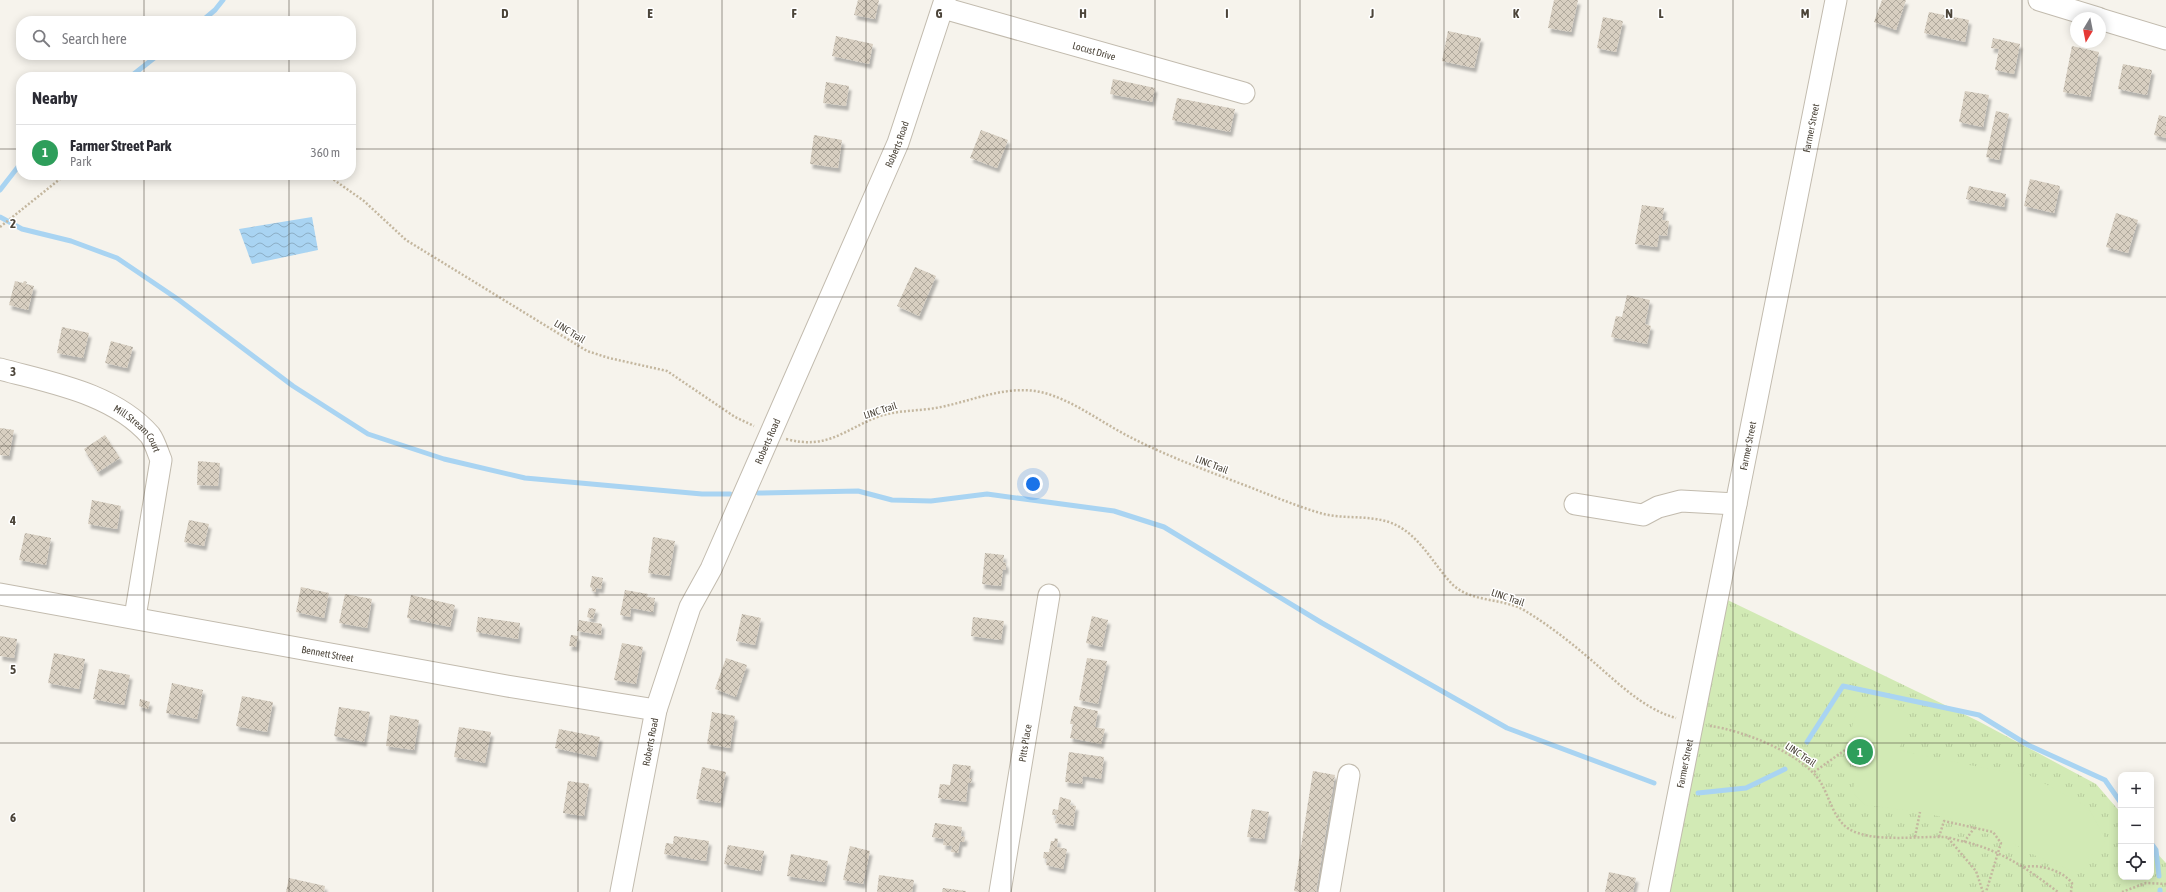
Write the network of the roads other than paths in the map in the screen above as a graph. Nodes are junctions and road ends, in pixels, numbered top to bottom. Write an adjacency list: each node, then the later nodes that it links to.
1 (1836, 0): 10 (street, Farmer Street)
2 (2039, 0): 4 (street)
3 (944, 4): 7 (street, Locust Drive); 14 (street, Roberts Road)
4 (2079, 12)
5 (2106, 20): 6 (street)
6 (2166, 39)
7 (1244, 93)
8 (0, 369): 13 (street, Mill Stream Court)
9 (1575, 504): 10 (street)
10 (1736, 504): 19 (street, Farmer Street)
11 (0, 594): 13 (street, Bennett Street)
12 (1049, 595): 17 (street, Pitts Place)
13 (136, 617): 14 (street, Bennett Street)
14 (656, 710): 16 (street, Roberts Road)
15 (1349, 775): 18 (street)
16 (627, 891)
17 (1000, 892)
18 (1329, 892)
19 (1659, 892)

